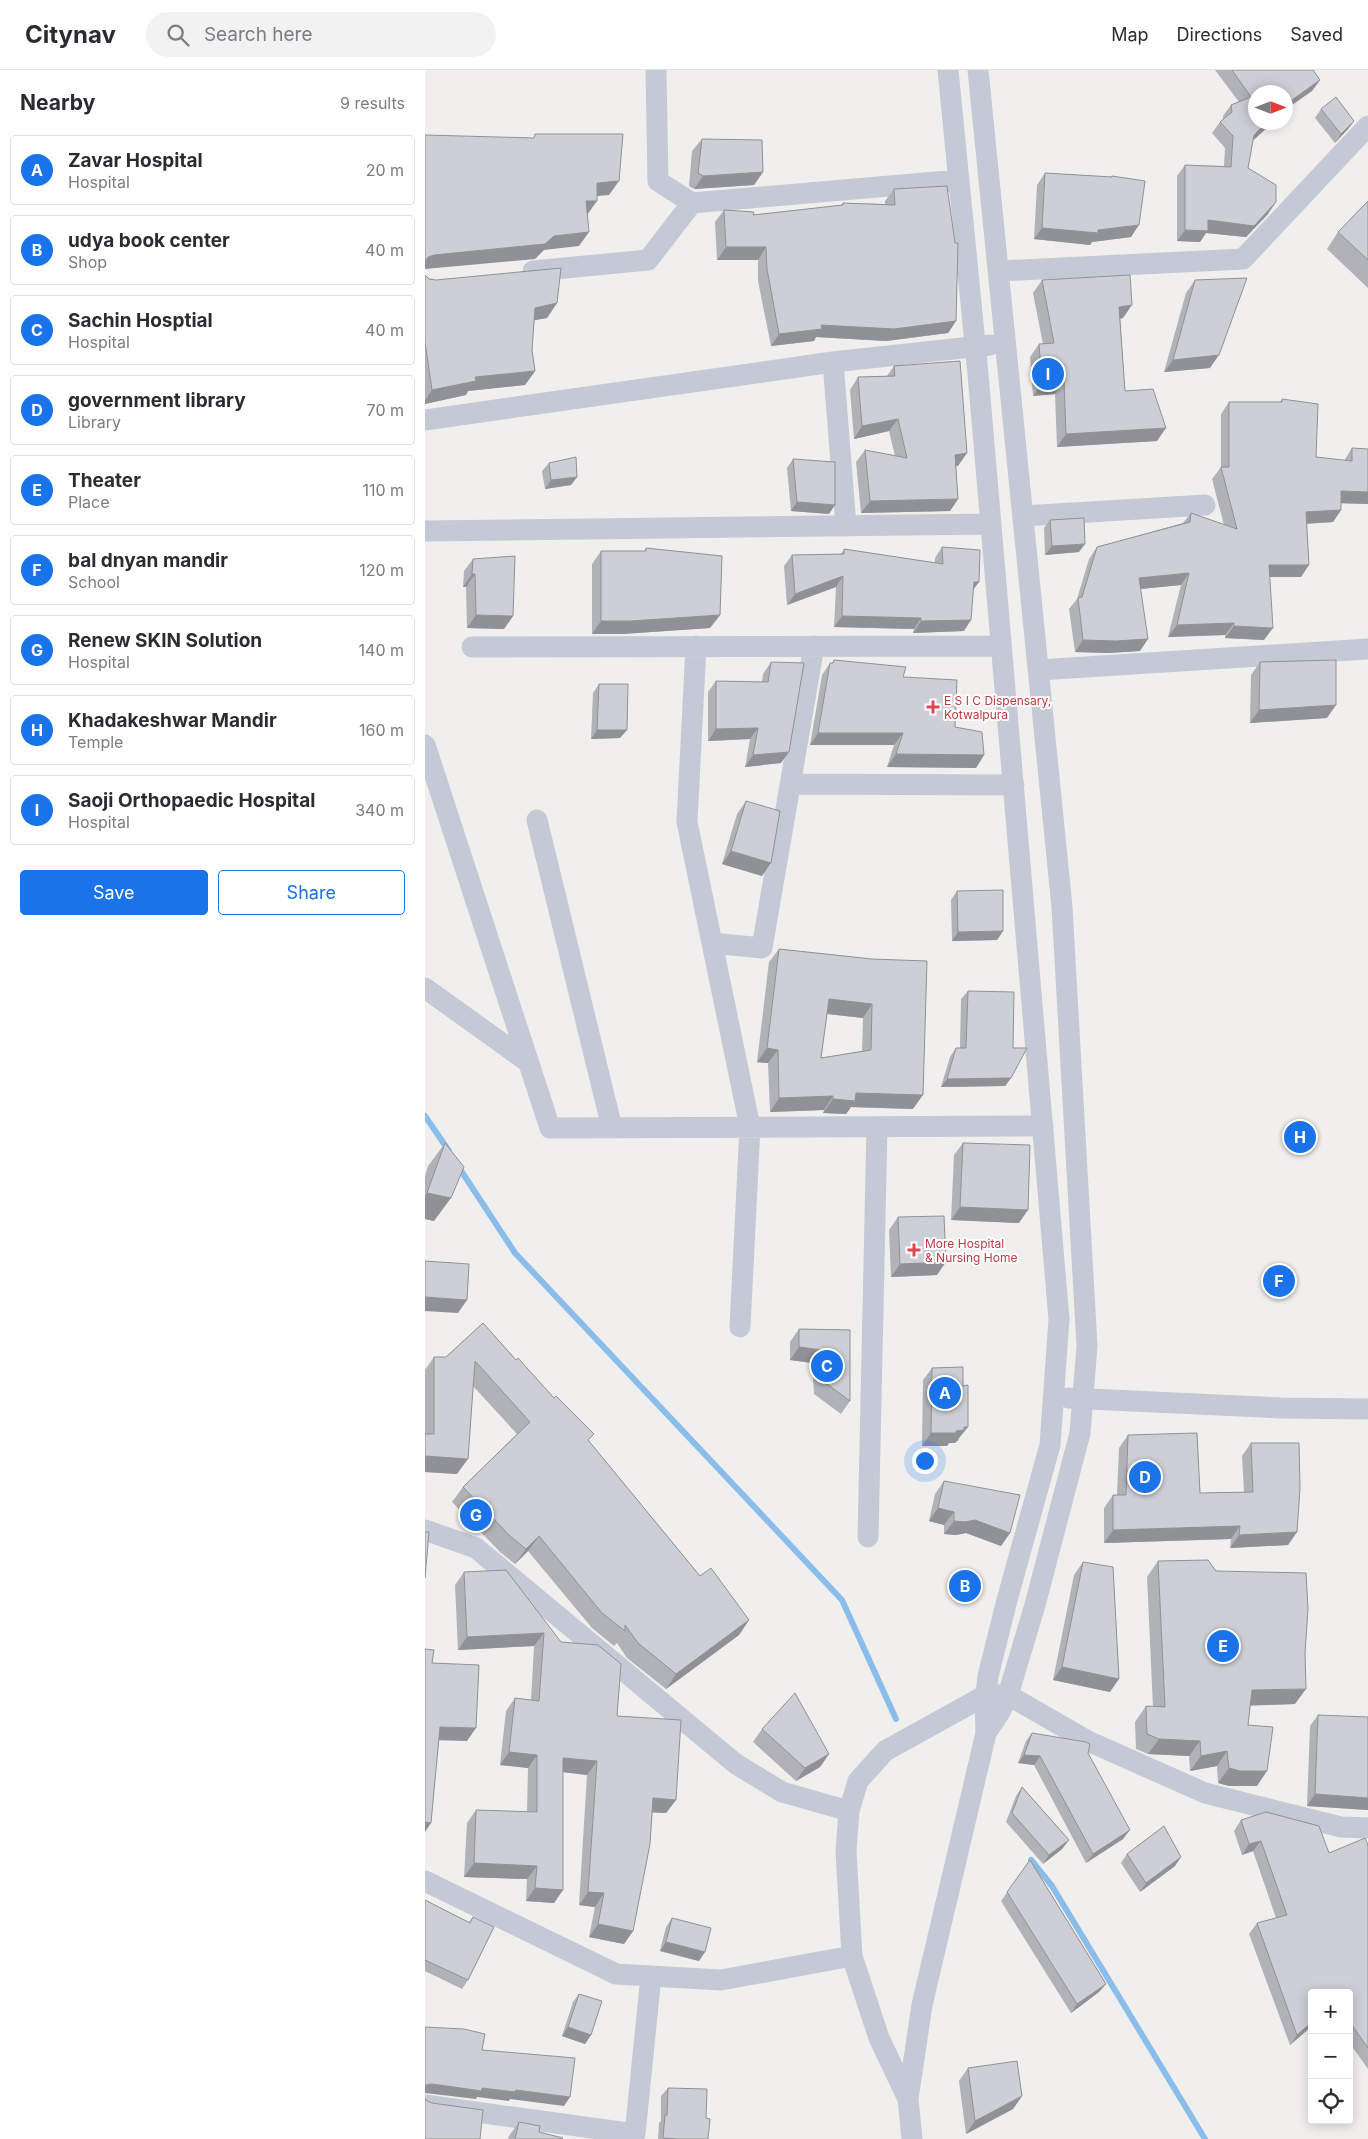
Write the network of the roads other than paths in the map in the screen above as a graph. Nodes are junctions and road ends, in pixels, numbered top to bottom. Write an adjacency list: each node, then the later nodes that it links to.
1 (656, 70): 6 (street)
2 (948, 70): 5 (street)
3 (978, 70): 7 (street)
4 (1368, 126): 7 (street)
5 (959, 180): 6 (street); 10 (street)
6 (692, 204): 8 (street)
7 (999, 271): 9 (street)
8 (512, 273)
9 (1006, 343): 10 (street); 14 (street)
10 (975, 347): 11 (street); 15 (street)
11 (833, 362): 12 (street); 16 (street)
12 (425, 420)
13 (1205, 505): 14 (street)
14 (1023, 516): 23 (street)
15 (991, 524): 16 (street); 20 (street)
16 (846, 526): 17 (street)
17 (425, 531)
18 (696, 646): 19 (street); 21 (street); 28 (street)
19 (814, 646): 20 (street); 25 (street)
20 (1001, 646): 26 (street)
21 (472, 647)
22 (1368, 650): 23 (street)
23 (1039, 670): 37 (street)
24 (425, 745): 30 (street)
25 (790, 784): 26 (street); 28 (street)
26 (1014, 786): 31 (street)
27 (537, 820): 34 (street)
28 (712, 943): 32 (street)
29 (425, 988): 30 (street)
30 (528, 1062): 34 (street)
31 (1043, 1126): 33 (street); 36 (street)
32 (750, 1127): 33 (street); 34 (street); 35 (street)
33 (877, 1127): 40 (street)
34 (612, 1128)
35 (740, 1327)
36 (1053, 1398): 37 (street); 41 (street)
37 (1083, 1399): 38 (street); 42 (street)
38 (1368, 1409)
39 (425, 1530): 44 (street)
40 (868, 1537)
41 (986, 1695): 42 (street); 43 (street); 44 (street)
42 (1008, 1695): 43 (street); 45 (street)
43 (986, 1733): 49 (street)
44 (849, 1811): 47 (street)
45 (1368, 1828)
46 (425, 1881): 48 (street)
47 (852, 1956): 48 (street); 49 (street)
48 (651, 1976): 50 (street)
49 (908, 2099): 51 (street)
50 (425, 2105)
51 (912, 2139)

